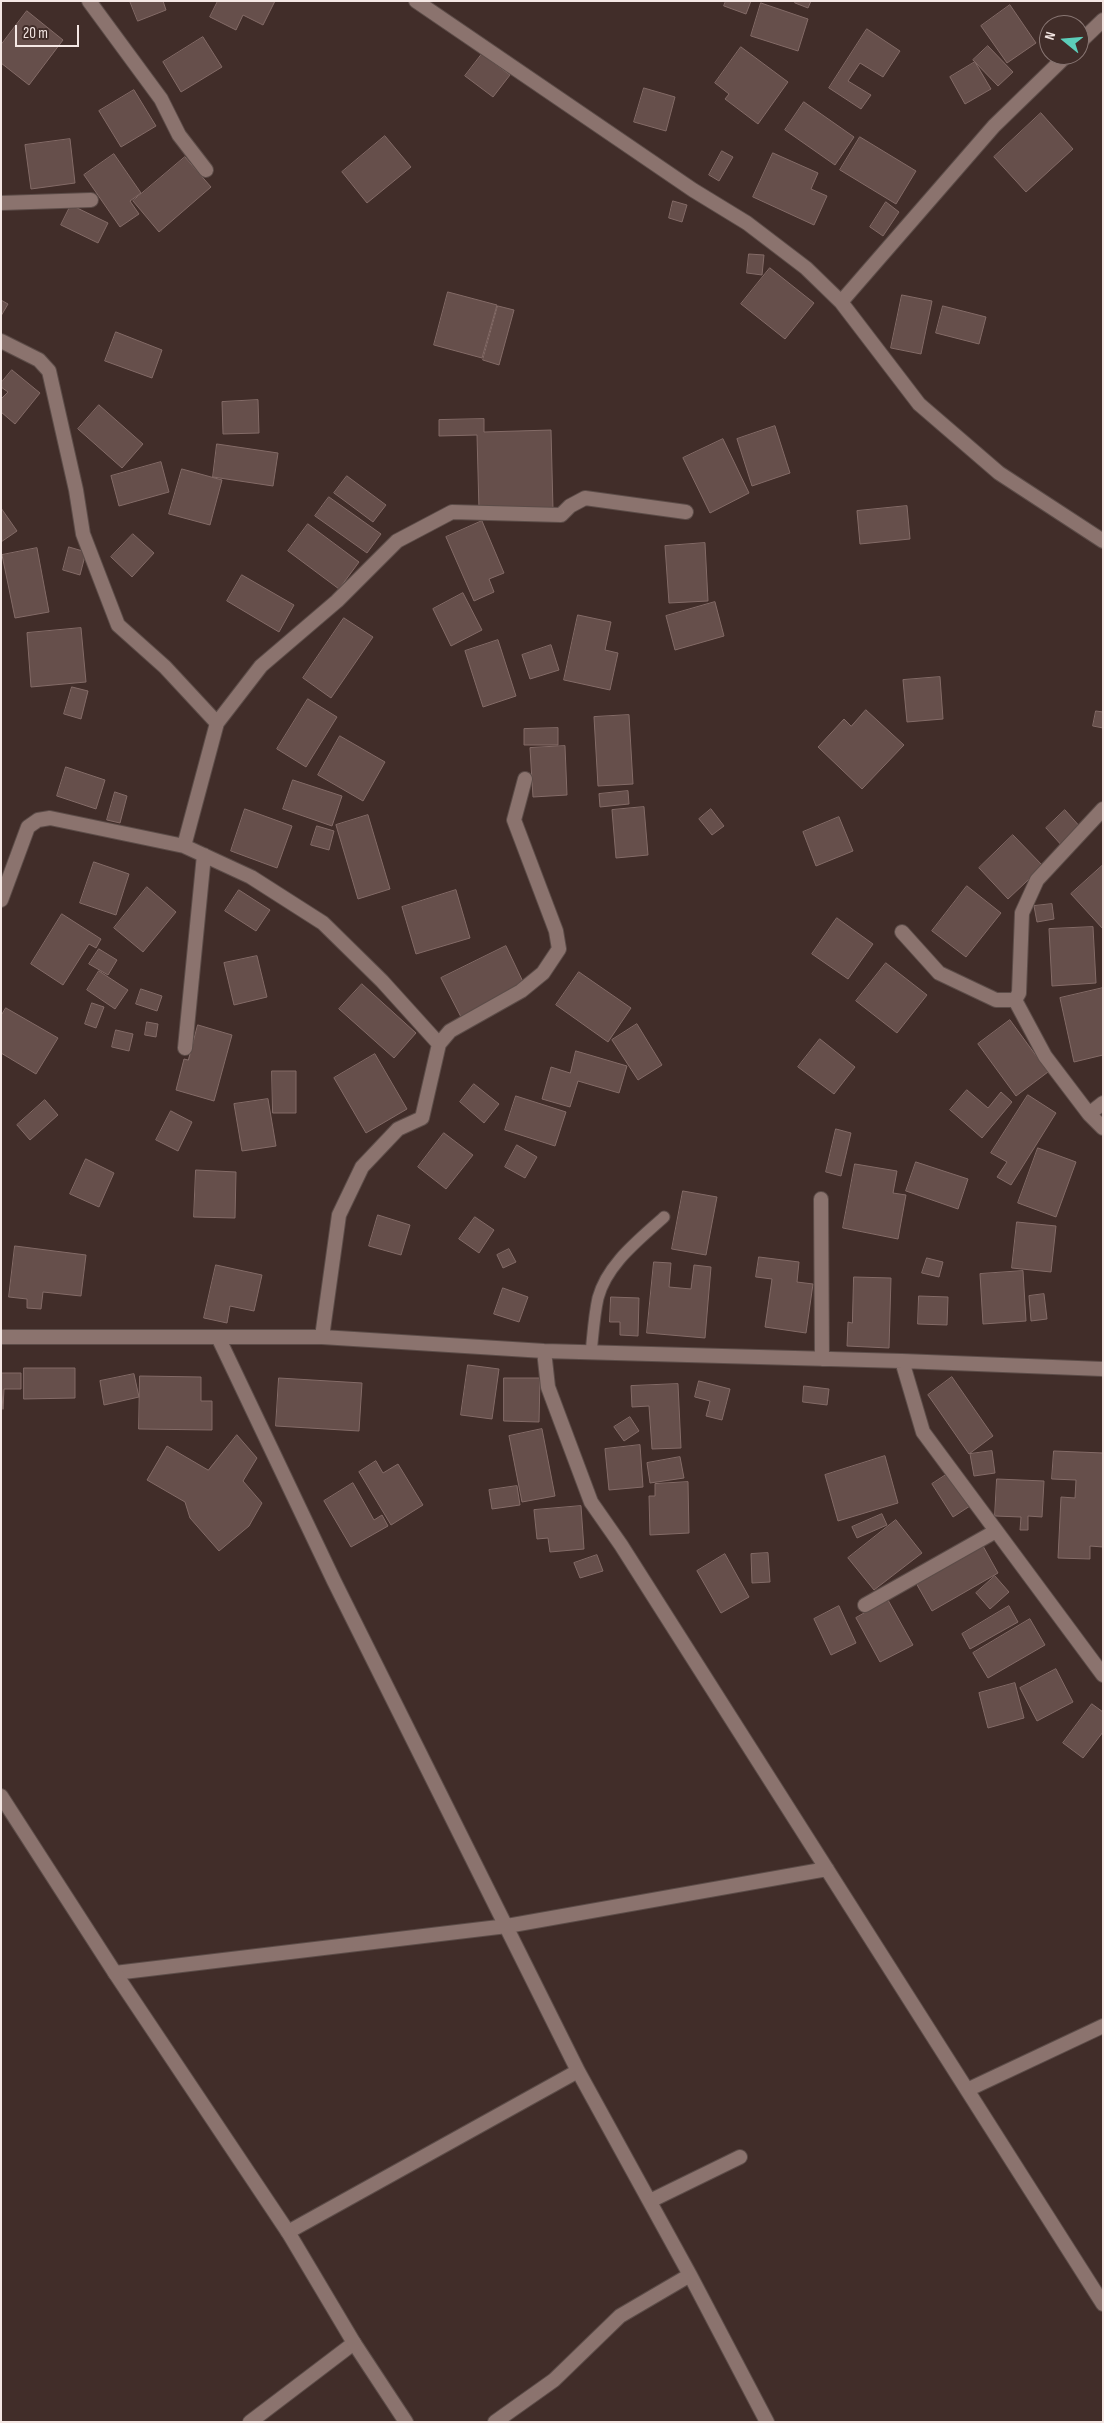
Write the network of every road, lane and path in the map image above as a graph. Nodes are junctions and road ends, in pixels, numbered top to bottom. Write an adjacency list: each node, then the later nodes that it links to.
1 (90, 1): 6 (street)
2 (416, 1): 9 (street)
3 (1103, 20): 4 (street)
4 (1089, 33)
5 (1057, 65): 9 (street)
6 (206, 170)
7 (91, 200): 8 (street)
8 (1, 204)
9 (841, 302): 12 (street)
10 (1, 341): 13 (street)
11 (686, 512): 13 (street)
12 (1103, 541)
13 (216, 724): 16 (street)
14 (525, 779): 21 (street)
15 (1103, 809): 20 (street)
16 (184, 846): 17 (street); 18 (street)
17 (204, 855): 21 (street); 22 (street)
18 (1, 900)
19 (902, 932): 20 (street)
20 (1016, 1000): 24 (street)
21 (439, 1044): 30 (street)
22 (185, 1048)
23 (1103, 1103): 24 (street)
24 (1089, 1114): 25 (street)
25 (1103, 1128)
26 (820, 1199): 33 (street)
27 (664, 1217): 32 (lane)
28 (1, 1337): 29 (street)
29 (218, 1337): 30 (street); 41 (street)
30 (322, 1337): 31 (street)
31 (544, 1352): 32 (street); 40 (street)
32 (591, 1353): 33 (street)
33 (822, 1358): 34 (street)
34 (902, 1361): 35 (street); 36 (street)
35 (1103, 1369)
36 (996, 1531): 37 (street); 38 (street)
37 (866, 1605)
38 (1103, 1675)
39 (1, 1796): 42 (street)
40 (827, 1869): 41 (street); 45 (street)
41 (507, 1926): 42 (street); 44 (street)
42 (115, 1973): 48 (street)
43 (1103, 2026): 45 (street)
44 (578, 2071): 47 (street); 48 (street)
45 (967, 2090): 50 (street)
46 (740, 2157): 47 (street)
47 (650, 2201): 49 (street)
48 (288, 2232): 51 (street)
49 (690, 2275): 54 (street); 55 (street)
50 (1103, 2304)
51 (354, 2343): 52 (street); 53 (street)
52 (250, 2422)
53 (406, 2422)
54 (495, 2422)
55 (767, 2422)

